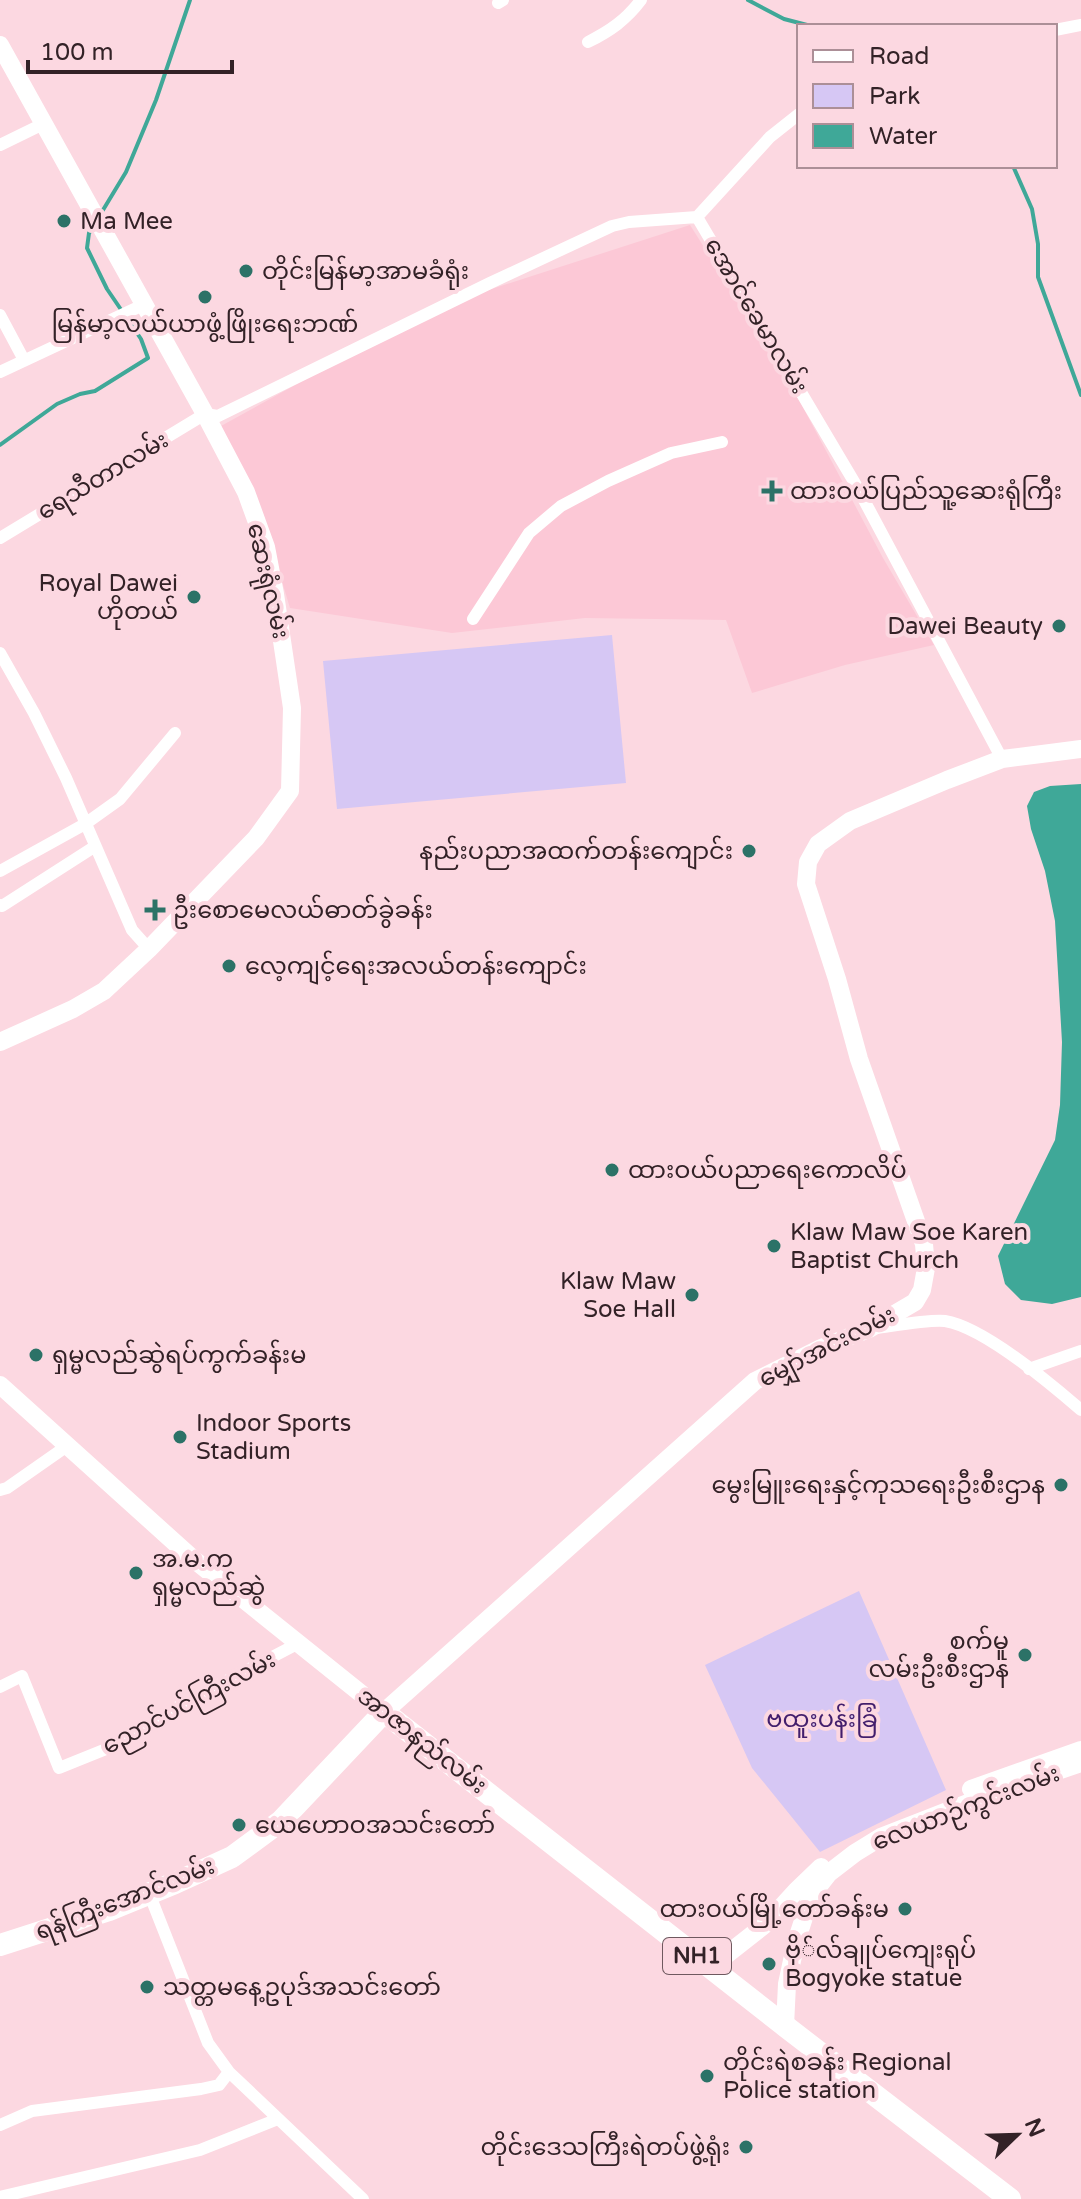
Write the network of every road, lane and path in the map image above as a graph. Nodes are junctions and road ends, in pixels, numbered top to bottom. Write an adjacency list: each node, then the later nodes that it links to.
1 (641, 0): 4 (street)
2 (1081, 25): 3 (street)
3 (1057, 30)
4 (588, 42)
5 (0, 45): 7 (street, ဆေးရုံလမ်း)
6 (797, 116): 9 (street)
7 (43, 124): 8 (street); 10 (street, ဆေးရုံလမ်း)
8 (0, 145)
9 (697, 217): 14 (street, အောင်ခေမာလမ်း); 21 (street, အောင်ခေမာလမ်း)
10 (143, 305): 12 (street); 14 (street, ဆေးရုံလမ်း)
11 (0, 315): 12 (street)
12 (24, 360): 13 (street)
13 (0, 372)
14 (205, 414): 16 (street, ရေသီတာလမ်း); 26 (street, ဆေးရုံလမ်း)
15 (722, 442): 17 (street)
16 (0, 538)
17 (473, 619)
18 (0, 653): 22 (street)
19 (175, 733): 22 (street)
20 (1081, 749): 21 (street, မျှော်အင်းလမ်း)
21 (1002, 759): 28 (street, မျှော်အင်းလမ်း)
22 (85, 824): 23 (street); 24 (street)
23 (94, 847): 25 (street); 26 (street)
24 (0, 871)
25 (0, 905)
26 (149, 949): 27 (street, ဆေးရုံလမ်း)
27 (0, 1042)
28 (869, 1329): 30 (street); 37 (street, မျှော်အင်းလမ်း)
29 (1081, 1351): 30 (street)
30 (1029, 1369): 32 (street)
31 (0, 1385): 33 (street, အာဇာနည်လမ်း)
32 (1081, 1410)
33 (67, 1446): 34 (street); 35 (street, အာဇာနည်လမ်း)
34 (0, 1490)
35 (299, 1643): 36 (street, ညောင်ပင်ကြီးလမ်း); 37 (street, အာဇာနည်လမ်း)
36 (0, 1687)
37 (384, 1712): 40 (highway, ရန်ကြီးအောင်လမ်း); 44 (highway, အာဇာနည်လမ်း / NH1)
38 (1081, 1750): 41 (street, လေယာဉ်ကွင်းလမ်း)
39 (1081, 1763): 42 (street, လေယာဉ်ကွင်းလမ်း)
40 (149, 1893): 43 (highway, ရန်ကြီးအောင်လမ်း); 46 (street)
41 (767, 1923): 42 (street); 44 (street, လေယာဉ်ကွင်းလမ်း)
42 (796, 1942): 45 (street, လေယာဉ်ကွင်းလမ်း)
43 (0, 1945)
44 (711, 1967): 45 (highway, အာဇာနည်လမ်း / NH1)
45 (785, 2026): 51 (highway, အာဇာနည်လမ်း / NH1)
46 (229, 2072): 47 (street); 48 (street)
47 (278, 2119): 49 (street); 50 (street)
48 (0, 2125)
49 (0, 2197)
50 (363, 2199)
51 (1010, 2199)

